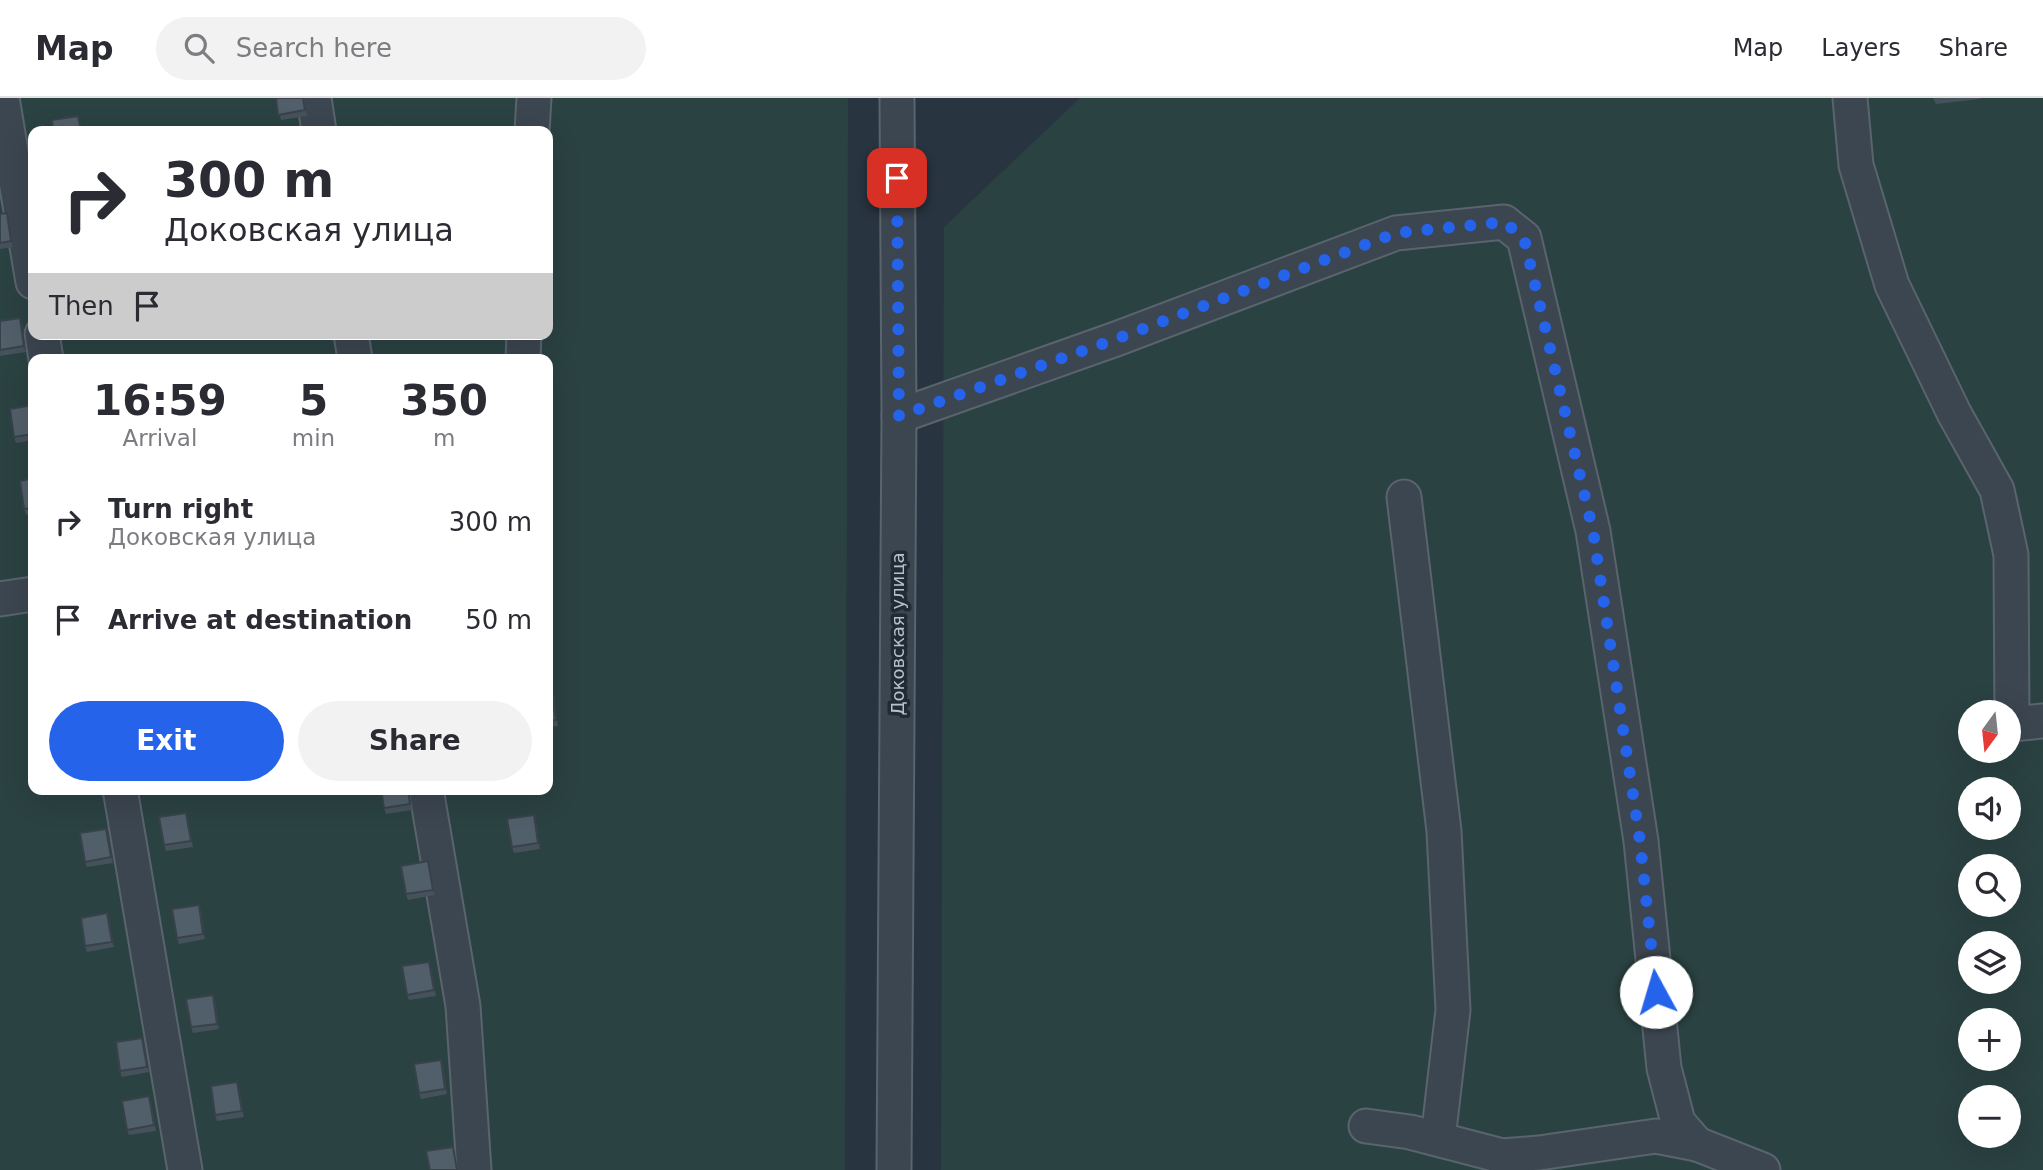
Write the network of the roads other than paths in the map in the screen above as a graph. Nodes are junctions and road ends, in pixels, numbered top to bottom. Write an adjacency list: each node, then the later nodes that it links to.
1 (2, 98): 8 (street)
2 (314, 98): 6 (street)
3 (534, 98): 7 (street)
4 (897, 98): 9 (street, Доковская улица)
5 (1850, 98): 13 (street)
6 (319, 126)
7 (532, 126)
8 (28, 252)
9 (899, 416): 18 (street); 22 (street, Доковская улица)
10 (1404, 497): 17 (street)
11 (28, 595): 12 (street)
12 (0, 599)
13 (2027, 723)
14 (121, 795): 20 (street)
15 (427, 795): 21 (street)
16 (1366, 1126): 17 (street)
17 (1438, 1139): 19 (street)
18 (1697, 1144): 19 (street); 23 (street)
19 (1478, 1159)
20 (185, 1170)
21 (474, 1170)
22 (894, 1170)
23 (1763, 1170)

